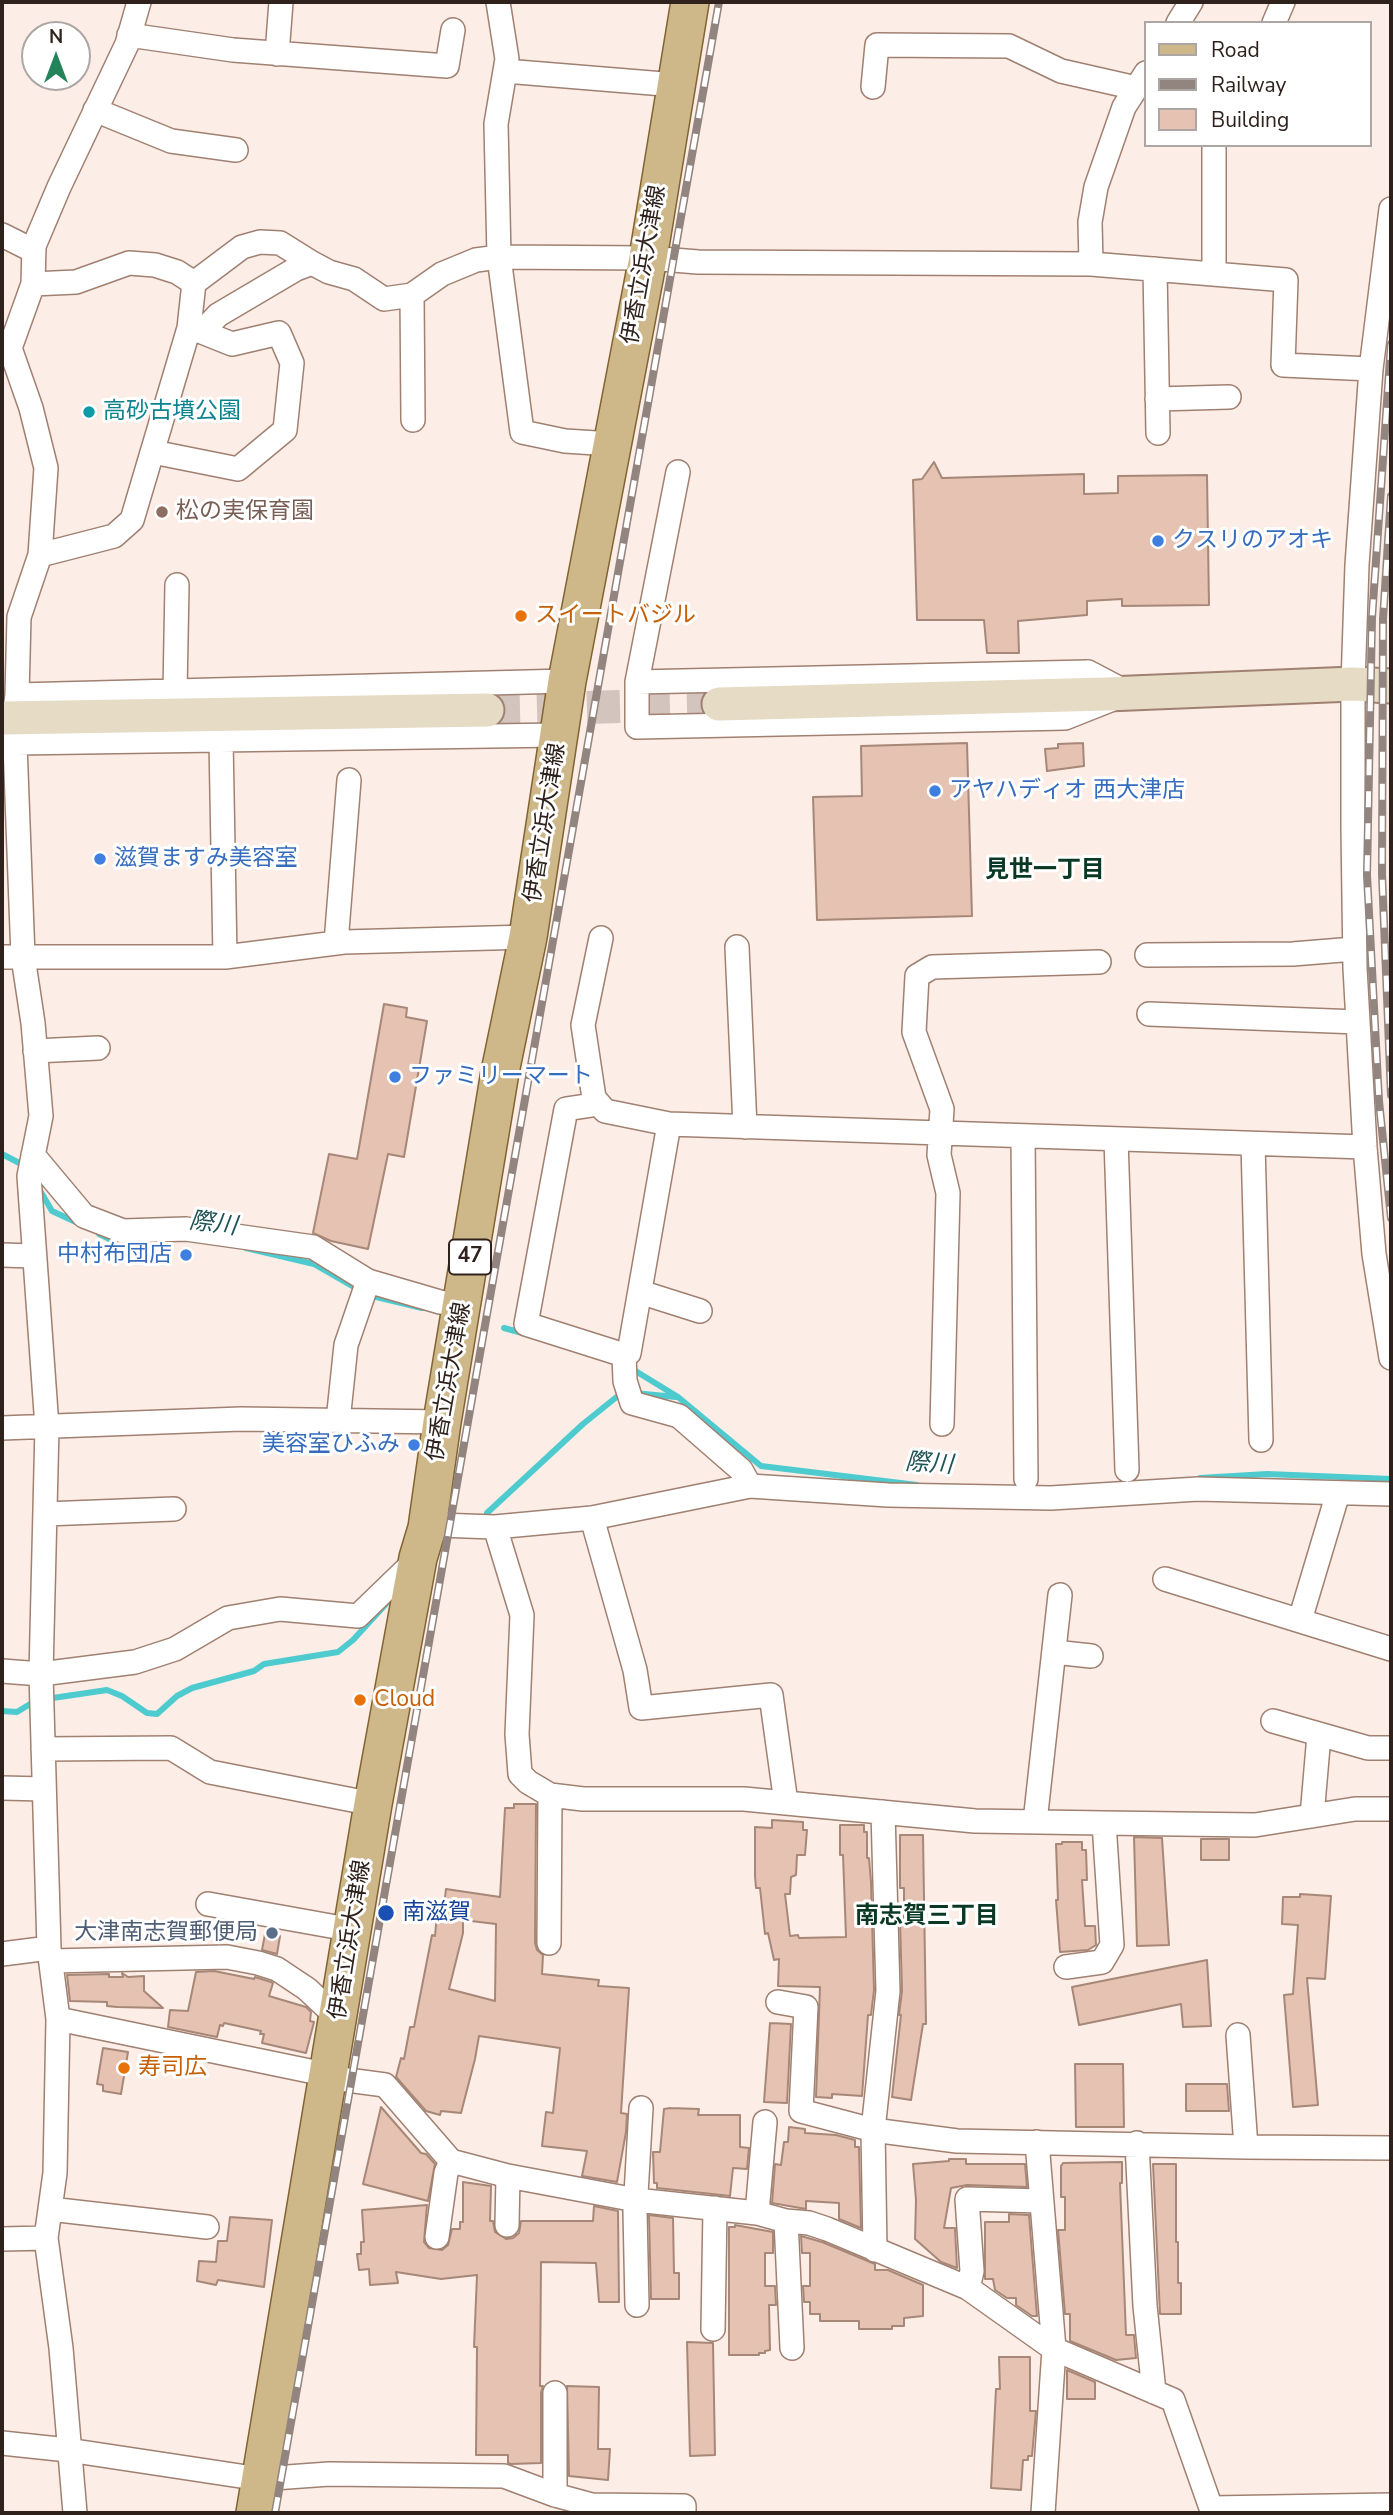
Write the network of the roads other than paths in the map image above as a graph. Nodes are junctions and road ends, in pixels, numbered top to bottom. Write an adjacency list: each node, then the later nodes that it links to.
1 (139, 2): 10 (street)
2 (281, 2): 11 (street)
3 (498, 2): 12 (street)
4 (690, 2): 14 (main road, 伊香立浜大津線 / 47)
5 (1191, 2): 7 (street)
6 (1283, 2): 8 (street)
7 (1179, 21)
8 (1275, 21)
9 (453, 30): 11 (street)
10 (129, 35): 11 (street); 16 (street)
11 (277, 54)
12 (505, 71): 14 (street); 22 (street)
13 (1141, 80): 15 (street); 25 (street)
14 (676, 85): 23 (main road, 伊香立浜大津線 / 47)
15 (873, 87)
16 (95, 110): 18 (street); 21 (street)
17 (1214, 147): 27 (street)
18 (236, 150)
19 (1391, 209): 33 (street)
20 (2, 235): 21 (street)
21 (34, 251): 29 (street)
22 (499, 257): 23 (street); 30 (street); 38 (street)
23 (648, 258): 25 (street); 38 (main road, 伊香立浜大津線 / 47)
24 (312, 264): 28 (street); 30 (street); 31 (street)
25 (1091, 264): 26 (street)
26 (1155, 269): 27 (street); 35 (street)
27 (1214, 274): 33 (street)
28 (194, 283): 29 (street); 31 (street)
29 (33, 284): 32 (street)
30 (412, 295): 36 (street)
31 (195, 330): 39 (street); 39 (street)
32 (6, 347): 41 (street)
33 (1371, 369): 45 (street)
34 (1229, 397): 35 (street)
35 (1157, 399): 37 (street)
36 (413, 420)
37 (1158, 433)
38 (612, 444): 43 (main road, 伊香立浜大津線 / 47)
39 (153, 452): 41 (street)
40 (677, 472): 44 (street)
41 (40, 555): 51 (street)
42 (177, 585): 47 (street)
43 (568, 681): 47 (street); 52 (main road, 伊香立浜大津線 / 47)
44 (636, 682): 48 (street); 48 (street)
45 (1353, 684): 46 (street); 48 (street); 59 (street)
46 (1391, 686)
47 (174, 691): 51 (street)
48 (1128, 693): 49 (street)
49 (719, 704)
50 (487, 710): 51 (street)
51 (12, 719): 53 (street); 61 (street)
52 (559, 735): 53 (street); 55 (main road, 伊香立浜大津線 / 47)
53 (220, 740): 62 (street)
54 (349, 780): 57 (street)
55 (528, 937): 57 (street); 81 (main road, 伊香立浜大津線 / 47)
56 (601, 938): 68 (street)
57 (336, 943): 62 (street)
58 (737, 947): 70 (street)
59 (1354, 949): 60 (street); 65 (street)
60 (1147, 955)
61 (12, 957): 62 (street); 67 (street)
62 (225, 957)
63 (1099, 962): 71 (street)
64 (1149, 1014): 65 (street)
65 (1358, 1022): 75 (street)
66 (98, 1048): 67 (street)
67 (36, 1051): 76 (street)
68 (599, 1104): 69 (street); 84 (street)
69 (669, 1124): 70 (street); 80 (street)
70 (745, 1127): 71 (street)
71 (939, 1133): 72 (street); 87 (street)
72 (1023, 1136): 73 (street); 92 (street)
73 (1116, 1139): 74 (street); 91 (street)
74 (1253, 1144): 75 (street); 90 (street)
75 (1365, 1147): 83 (street)
76 (32, 1163): 78 (street); 79 (street)
77 (2, 1255): 78 (street)
78 (33, 1256): 88 (street)
79 (368, 1282): 81 (street); 85 (street)
80 (640, 1292): 82 (street); 84 (street)
81 (463, 1306): 86 (main road, 伊香立浜大津線 / 47)
82 (700, 1311)
83 (1391, 1358)
84 (626, 1375): 93 (street)
85 (338, 1421): 86 (street); 88 (street)
86 (442, 1422): 100 (main road, 伊香立浜大津線 / 47)
87 (942, 1424)
88 (47, 1427): 89 (street); 97 (street)
89 (2, 1428)
90 (1261, 1440)
91 (1127, 1470)
92 (1026, 1479)
93 (750, 1486): 94 (street); 98 (street)
94 (1338, 1493): 95 (street); 103 (street)
95 (1391, 1494)
96 (174, 1509): 97 (street)
97 (45, 1514): 108 (street)
98 (592, 1518): 99 (street); 116 (street)
99 (495, 1527): 100 (street); 115 (street)
100 (422, 1543): 108 (street); 117 (main road, 伊香立浜大津線 / 47)
101 (1166, 1579): 103 (street)
102 (1060, 1595): 105 (street)
103 (1300, 1620): 104 (street)
104 (1391, 1649)
105 (1054, 1652): 106 (street); 121 (street)
106 (1091, 1656)
107 (2, 1671): 108 (street)
108 (42, 1680): 112 (street)
109 (1273, 1721): 110 (street)
110 (1319, 1735): 111 (street); 120 (street)
111 (1391, 1748)
112 (43, 1749): 114 (street); 117 (street)
113 (2, 1788): 114 (street)
114 (44, 1789): 127 (street)
115 (550, 1795): 116 (street); 125 (street)
116 (786, 1802): 119 (street)
117 (373, 1804): 124 (main road, 伊香立浜大津線 / 47)
118 (1391, 1809): 120 (street)
119 (883, 1812): 121 (street); 136 (street)
120 (1312, 1816): 122 (street)
121 (1035, 1822): 122 (street)
122 (1104, 1823): 128 (street)
123 (208, 1903): 124 (street)
124 (353, 1930): 130 (main road, 伊香立浜大津線 / 47)
125 (549, 1943)
126 (2, 1954): 127 (street)
127 (50, 1954): 130 (street); 131 (street)
128 (1066, 1967)
129 (778, 2002): 136 (street)
130 (338, 2018): 133 (main road, 伊香立浜大津線 / 47)
131 (58, 2019): 133 (street); 146 (street)
132 (1238, 2035): 139 (street)
133 (329, 2075): 141 (street); 165 (main road, 伊香立浜大津線 / 47)
134 (640, 2108): 143 (street)
135 (765, 2122): 147 (street)
136 (873, 2130): 137 (street); 154 (street)
137 (1037, 2142): 138 (street); 144 (street)
138 (1137, 2143): 139 (street); 160 (street)
139 (1246, 2147): 140 (street)
140 (1391, 2148)
141 (451, 2161): 142 (street); 152 (street)
142 (508, 2176): 143 (street); 149 (street)
143 (636, 2200): 145 (street); 156 (street)
144 (1041, 2201): 155 (street); 159 (street)
145 (715, 2208): 147 (street); 157 (street)
146 (50, 2210): 150 (street); 151 (street)
147 (757, 2213): 148 (street)
148 (786, 2221): 154 (street); 158 (street)
149 (508, 2225)
150 (208, 2227)
151 (46, 2238): 153 (street); 163 (street)
152 (437, 2238)
153 (2, 2239)
154 (875, 2250): 155 (street)
155 (968, 2288): 159 (street)
156 (637, 2305)
157 (713, 2329)
158 (792, 2348)
159 (1054, 2349): 160 (street); 170 (street)
160 (1154, 2392): 166 (street)
161 (555, 2393): 164 (street)
162 (2, 2443): 163 (street)
163 (68, 2451): 165 (street); 168 (street)
164 (555, 2495): 165 (street); 167 (street)
165 (258, 2496)
166 (1391, 2505)
167 (592, 2509): 169 (street)
168 (75, 2513)
169 (684, 2513)
170 (1043, 2513)

